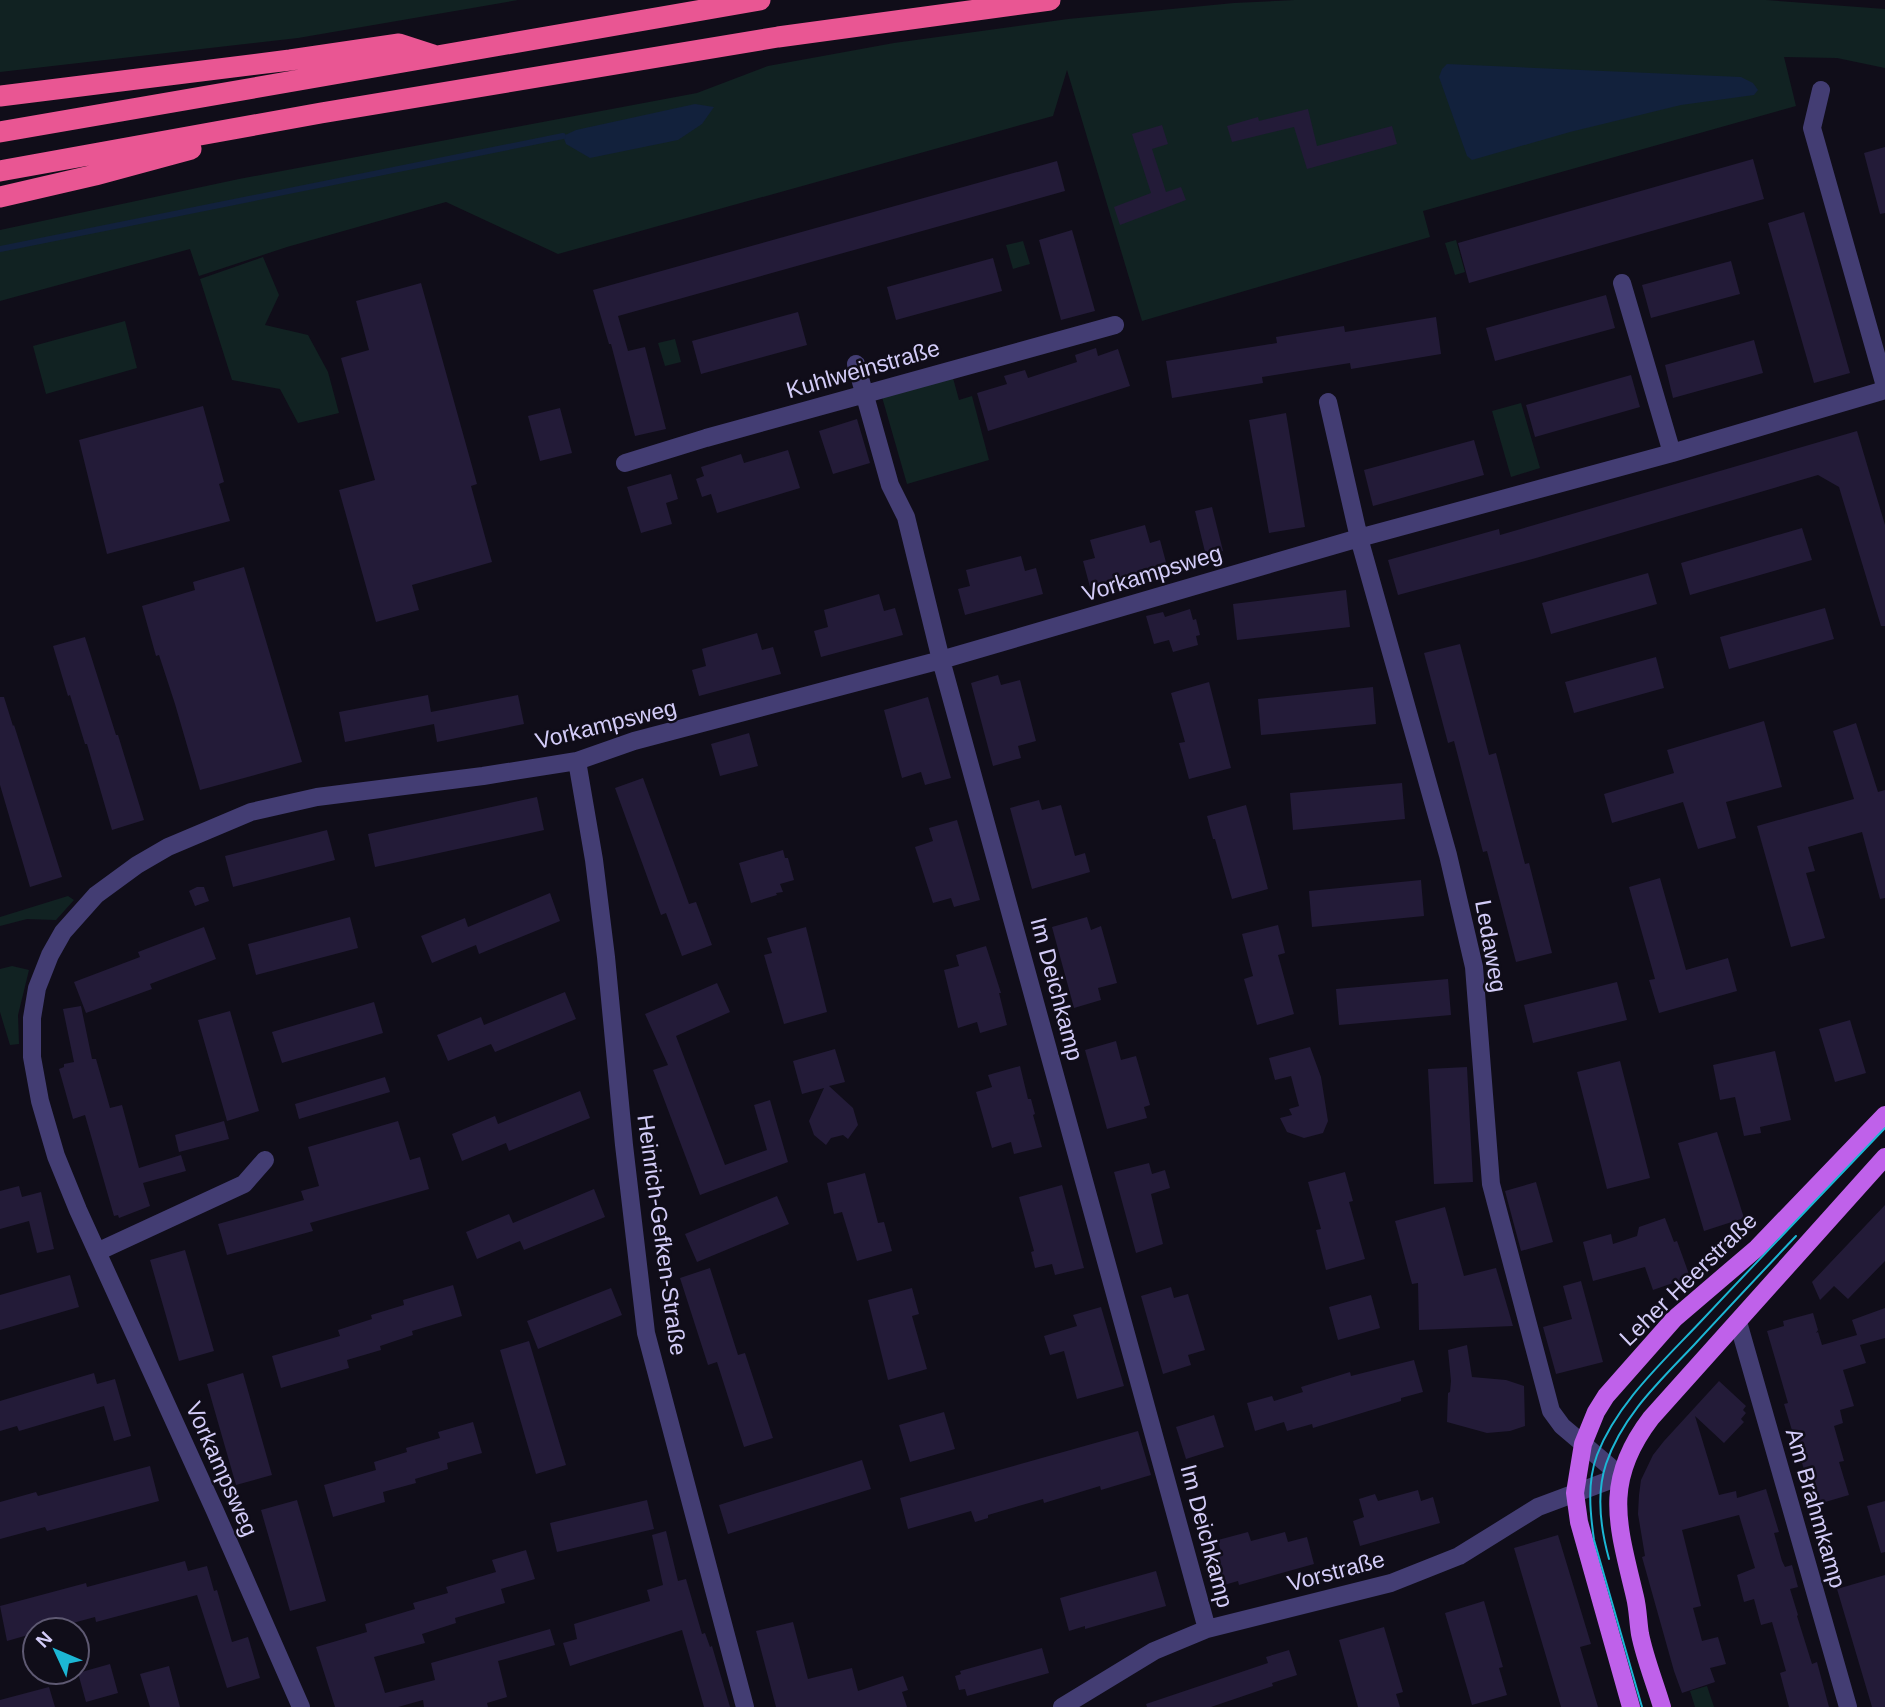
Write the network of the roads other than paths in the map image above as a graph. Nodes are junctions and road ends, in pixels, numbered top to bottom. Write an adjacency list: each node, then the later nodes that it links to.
1 (760, 0): 3 (highway)
2 (1050, 0): 6 (highway)
3 (435, 56): 5 (highway); 7 (highway)
4 (1821, 90): 13 (street)
5 (0, 96)
6 (321, 113): 8 (highway); 9 (highway)
7 (0, 132)
8 (0, 171)
9 (0, 197)
10 (1622, 283): 16 (street)
11 (1115, 324): 14 (street, Kuhlweinstraße)
12 (856, 365): 14 (street, Im Deichkamp)
13 (1885, 388): 16 (street, Vorkampsweg)
14 (864, 394): 17 (street, Kuhlweinstraße); 19 (street, Im Deichkamp)
15 (1328, 402): 18 (street, Ledaweg)
16 (1672, 453): 18 (street, Vorkampsweg)
17 (625, 463)
18 (1359, 538): 19 (street, Vorkampsweg); 26 (street, Ledaweg)
19 (941, 660): 20 (street, Vorkampsweg); 29 (street, Im Deichkamp)
20 (577, 761): 24 (street, Vorkampsweg); 31 (street, Heinrich-Gefken-Straße)
21 (1885, 1115): 26 (main road, Leher Heerstraße)
22 (1885, 1157): 25 (main road)
23 (265, 1160): 24 (street)
24 (97, 1252): 30 (street, Vorkampsweg)
25 (1738, 1322): 27 (main road); 35 (street, Am Brahmkamp)
26 (1583, 1444): 27 (street, Ledaweg); 28 (main road, Leher Heerstraße)
27 (1621, 1476): 28 (street, Vorstraße); 34 (main road)
28 (1575, 1493): 29 (street, Vorstraße); 33 (main road, Leher Heerstraße)
29 (1207, 1629): 32 (street, Vorstraße)
30 (301, 1707)
31 (745, 1707)
32 (1062, 1707)
33 (1632, 1707)
34 (1662, 1707)
35 (1848, 1707)

